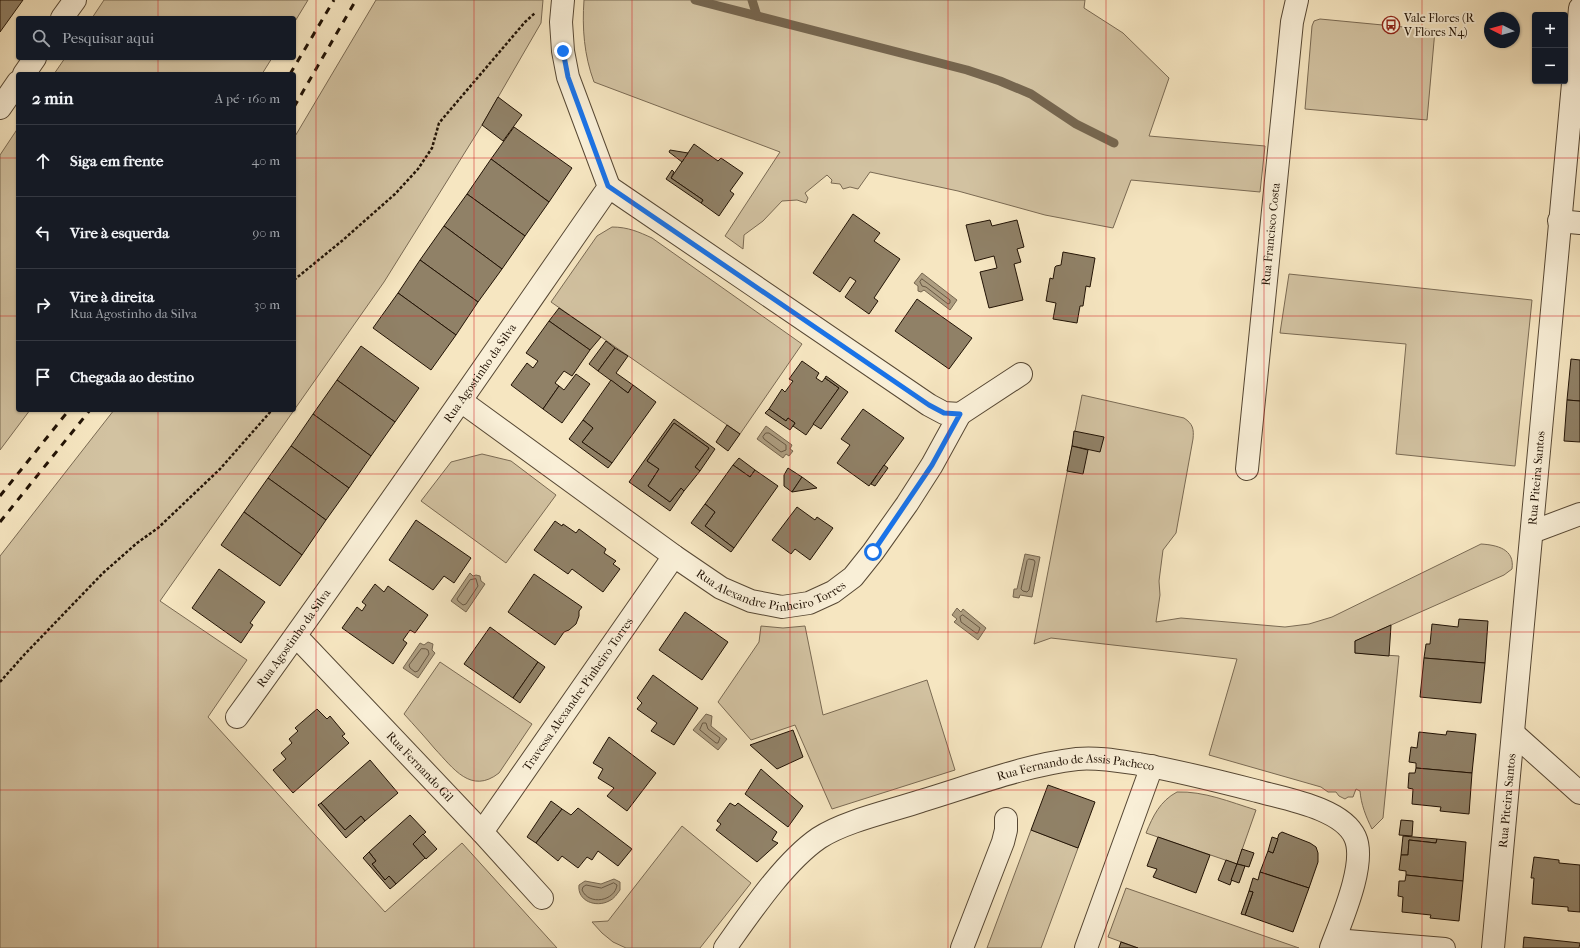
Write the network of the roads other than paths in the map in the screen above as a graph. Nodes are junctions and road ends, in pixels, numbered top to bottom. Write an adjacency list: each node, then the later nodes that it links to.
1 (75, 0): 5 (street)
2 (563, 0): 10 (street)
3 (1297, 0): 15 (street, Rua Francisco Costa)
4 (1580, 8): 11 (street, Rua Piteira Santos)
5 (63, 16)
6 (34, 60): 7 (street)
7 (25, 72)
8 (16, 85): 9 (street)
9 (0, 108)
10 (608, 186): 13 (street, Rua Agostinho da Silva); 14 (street)
11 (1570, 222): 17 (street, Rua Piteira Santos)
12 (1021, 374): 14 (street)
13 (461, 401): 18 (street, Rua Alexandre Pinheiro Torres); 19 (street, Rua Agostinho da Silva)
14 (960, 414): 18 (street, Rua Alexandre Pinheiro Torres)
15 (1247, 469)
16 (1580, 514): 17 (street)
17 (1532, 532): 21 (street, Rua Piteira Santos)
18 (674, 556): 25 (street, Travessa Alexandre Pinheiro Torres)
19 (296, 636): 20 (street, Rua Agostinho da Silva); 25 (street, Rua Fernando Gil)
20 (237, 717)
21 (1514, 734): 23 (street); 32 (street, Rua Piteira Santos)
22 (1152, 766): 27 (street, Rua Fernando de Assis Pacheco); 28 (street, Rua Fernando de Assis Pacheco); 30 (street)
23 (1580, 793)
24 (1006, 819): 29 (street)
25 (482, 832): 26 (street, Rua Fernando Gil)
26 (542, 898)
27 (1333, 943): 31 (street)
28 (725, 948)
29 (962, 948)
30 (1086, 948)
31 (1444, 948)
32 (1492, 948)

